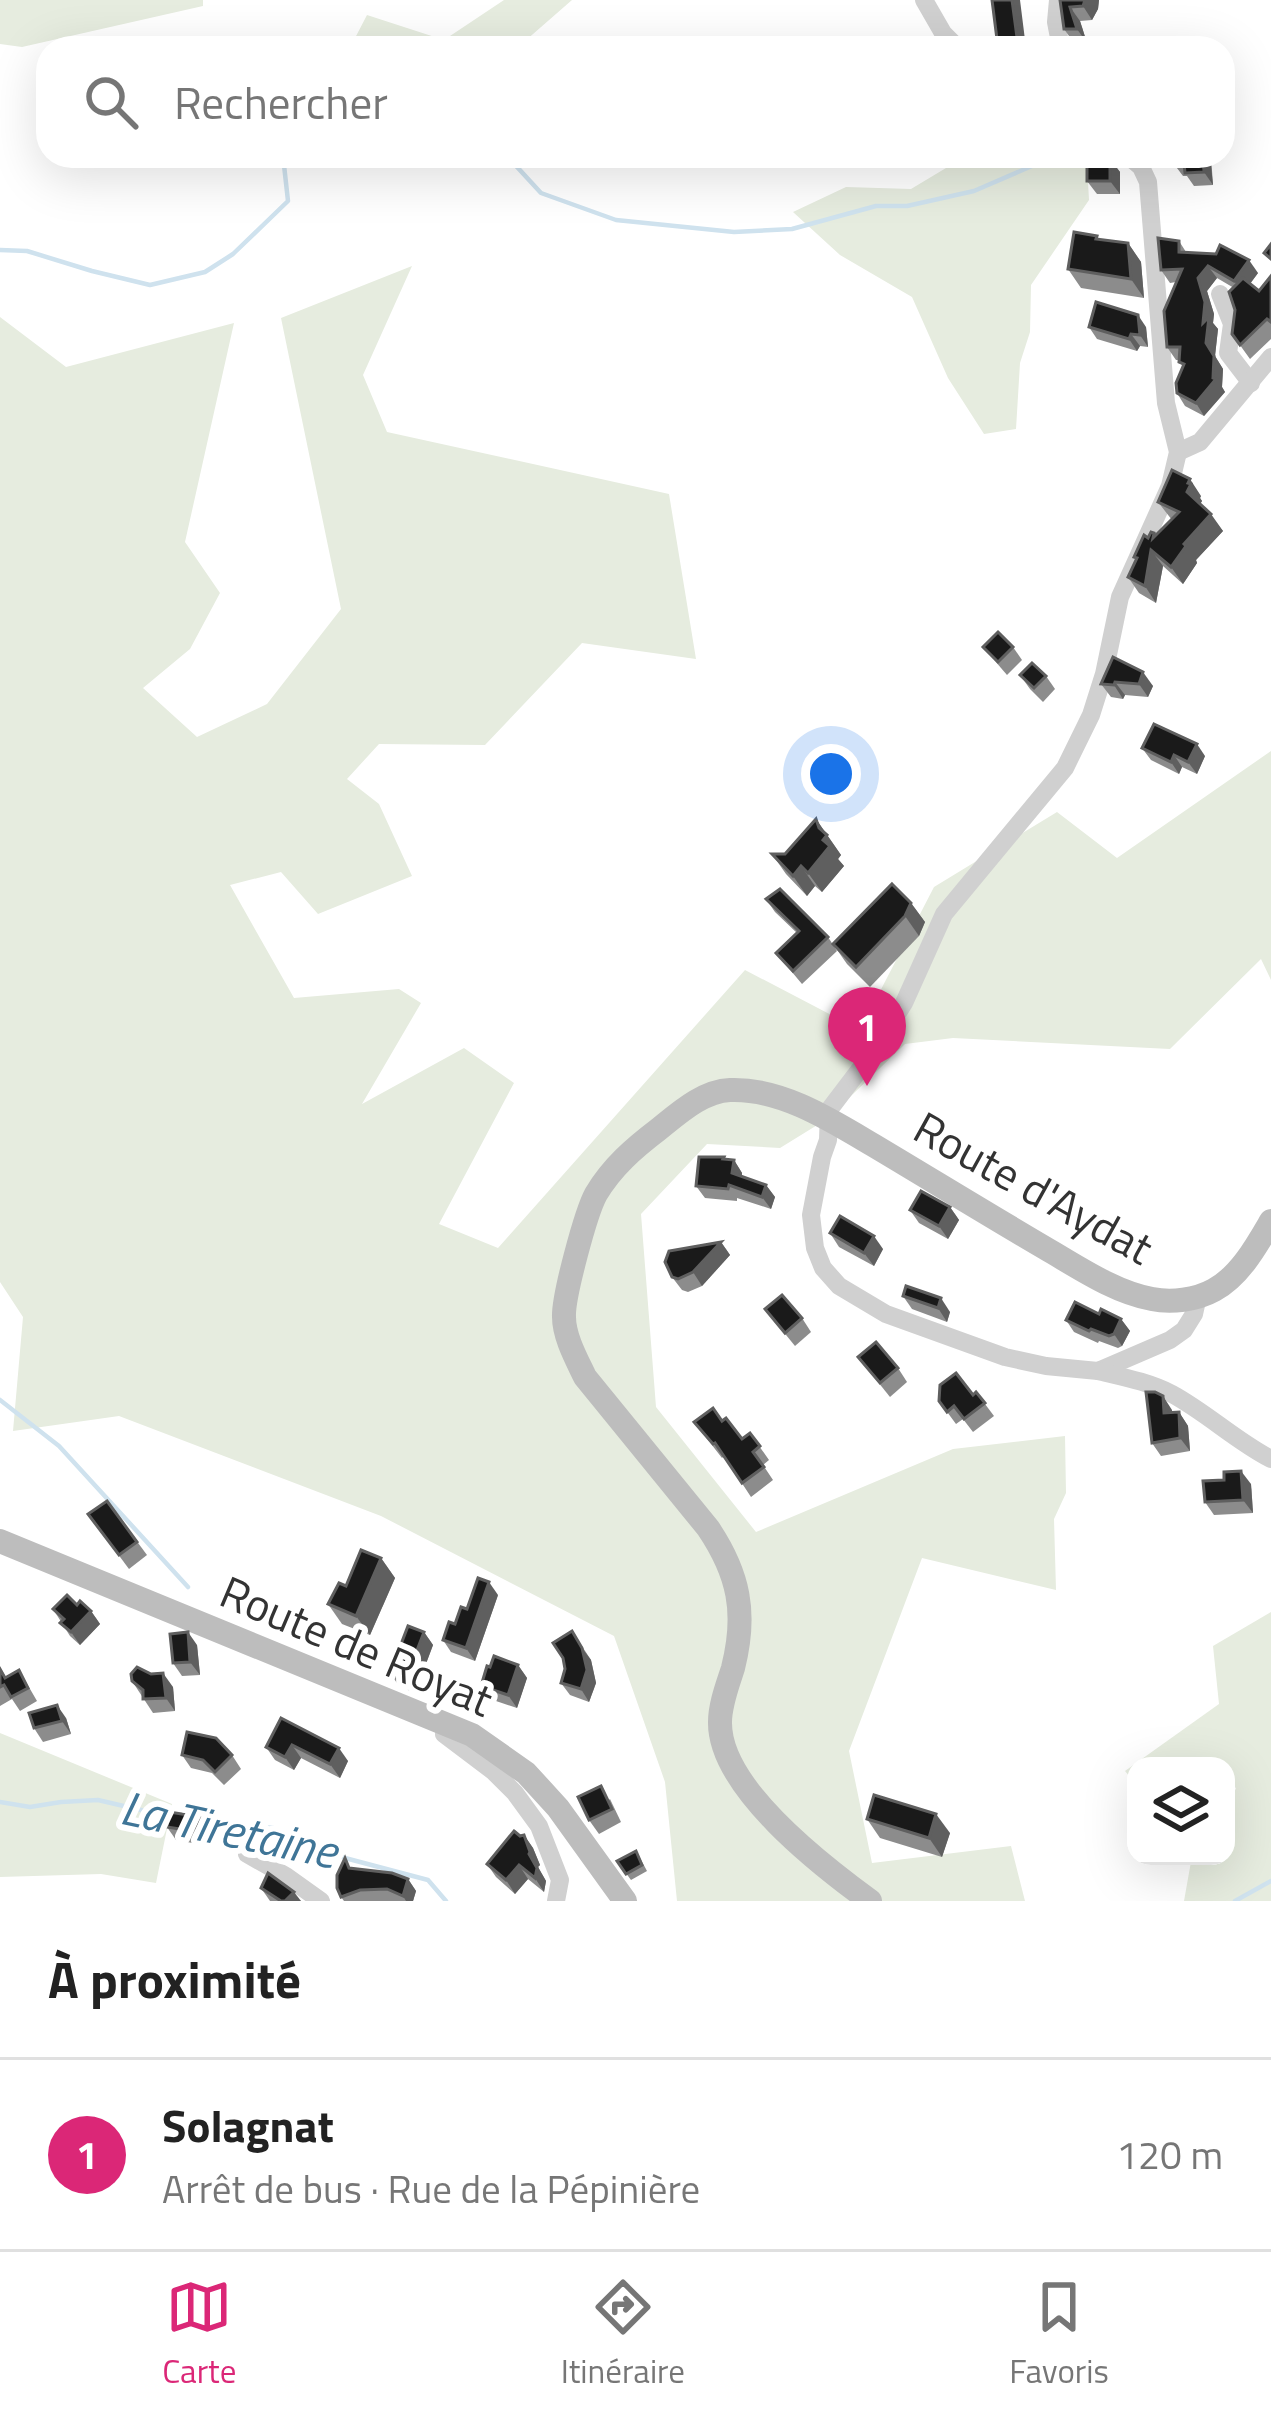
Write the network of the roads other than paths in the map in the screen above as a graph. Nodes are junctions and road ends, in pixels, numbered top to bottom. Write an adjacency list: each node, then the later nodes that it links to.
1 (924, 0): 3 (street)
2 (1058, 0): 4 (street)
3 (946, 36)
4 (1059, 36)
5 (1141, 168): 9 (street)
6 (1220, 294): 8 (street)
7 (1271, 357): 8 (street)
8 (1251, 383): 9 (street)
9 (1178, 452): 10 (street)
10 (827, 1119): 12 (main road, Route d'Aydat); 13 (street); 21 (main road, Route d'Aydat)
11 (1271, 1220): 12 (main road, Route d'Aydat)
12 (1198, 1296): 13 (street)
13 (1098, 1371): 14 (street)
14 (1271, 1459)
15 (0, 1541): 16 (main road, Route de Royat)
16 (446, 1723): 19 (street); 20 (main road, Route de Royat)
17 (248, 1854): 18 (street)
18 (321, 1901)
19 (556, 1901)
20 (625, 1901)
21 (870, 1901)

